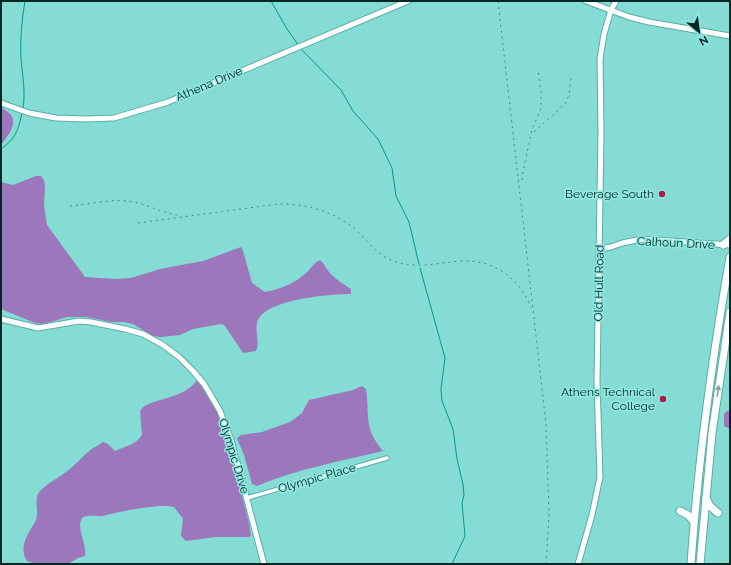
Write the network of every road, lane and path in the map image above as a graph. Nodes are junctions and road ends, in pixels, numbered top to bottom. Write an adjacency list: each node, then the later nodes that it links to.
1 (408, 1): 6 (street, Athena Drive)
2 (586, 1): 4 (street)
3 (616, 1): 4 (street, Old Hull Road)
4 (611, 10): 5 (street); 9 (street, Old Hull Road)
5 (730, 36)
6 (1, 103)
7 (730, 238): 8 (highway)
8 (727, 245): 9 (street, Calhoun Drive)
9 (599, 249): 23 (street, Old Hull Road)
10 (730, 257): 15 (highway)
11 (730, 282): 14 (highway)
12 (730, 312): 14 (highway)
13 (1, 319): 17 (street, Olympic Drive)
14 (724, 351): 18 (highway, one-way to 14)
15 (707, 401): 21 (highway); 25 (highway)
16 (387, 458): 17 (street, Olympic Place)
17 (247, 498): 22 (street, Olympic Drive)
18 (706, 498): 20 (highway); 26 (highway)
19 (680, 511): 21 (highway)
20 (718, 513)
21 (694, 522): 24 (highway)
22 (264, 564)
23 (578, 564)
24 (691, 564)
25 (696, 564)
26 (700, 564)

